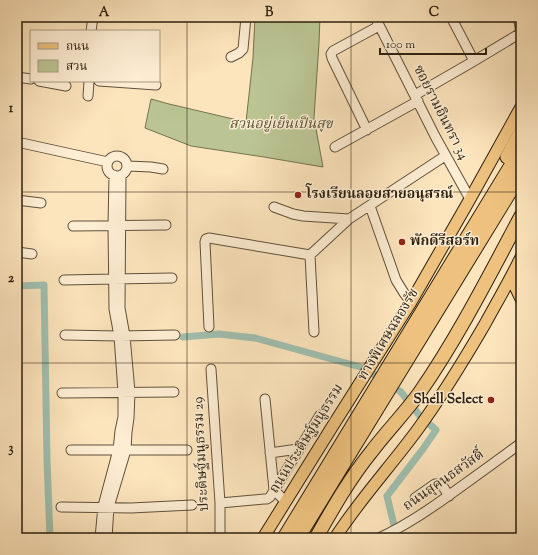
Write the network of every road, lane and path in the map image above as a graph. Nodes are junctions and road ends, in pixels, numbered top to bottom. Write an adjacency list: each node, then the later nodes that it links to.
1 (93, 17): 7 (street)
2 (246, 17): 8 (street)
3 (375, 17): 6 (street, ซอยรามอินทรา 34)
4 (451, 17): 9 (street)
5 (517, 17): 9 (street)
6 (379, 26): 18 (street, ซอยรามอินทรา 34); 20 (street)
7 (91, 30)
8 (231, 57)
9 (474, 61): 18 (street)
10 (17, 77): 11 (street)
11 (30, 80)
12 (44, 82): 16 (street)
13 (89, 82): 17 (street)
14 (113, 82): 15 (street)
15 (156, 85)
16 (66, 86)
17 (88, 96)
18 (416, 98): 20 (street); 25 (street, ซอยรามอินทรา 34)
19 (521, 107): 32 (main road, ถนนประดิษฐ์มนูธรรม)
20 (367, 130): 23 (street)
21 (521, 131): 31 (highway)
22 (17, 142): 26 (street)
23 (335, 146)
24 (521, 149): 31 (highway, ทางพิเศษฉลองรัช)
25 (445, 156): 32 (street, ซอยรามอินทรา 34); 35 (street)
26 (108, 162): 27 (street); 30 (street)
27 (128, 166): 28 (street); 30 (street)
28 (163, 169)
29 (521, 174): 83 (highway, ทางพิเศษฉลองรัช)
30 (118, 175): 39 (street)
31 (492, 196): 82 (highway, ทางพิเศษฉลองรัช)
32 (470, 199): 51 (main road, ถนนประดิษฐ์มนูธรรม)
33 (17, 200): 34 (street)
34 (41, 203)
35 (370, 206): 38 (street); 51 (street)
36 (274, 207): 38 (street)
37 (521, 216): 84 (highway)
38 (349, 219): 44 (street)
39 (117, 225): 40 (street); 41 (street); 48 (street)
40 (166, 225)
41 (73, 226)
42 (17, 252): 43 (street)
43 (32, 254)
44 (310, 254): 52 (street); 53 (street)
45 (521, 257): 47 (main road)
46 (172, 278): 48 (street)
47 (511, 278): 50 (main road); 77 (main road)
48 (117, 279): 49 (street); 56 (street)
49 (64, 280)
50 (521, 299)
51 (412, 302): 72 (main road, ถนนประดิษฐ์มนูธรรม)
52 (209, 327)
53 (314, 332)
54 (65, 335): 56 (street)
55 (176, 335): 56 (street)
56 (122, 336): 58 (street)
57 (212, 369): 73 (street, ประดิษฐ์มนูธรรม 29)
58 (127, 392): 59 (street); 60 (street); 66 (street)
59 (174, 392)
60 (62, 393)
61 (265, 399): 68 (street)
62 (320, 415): 64 (street)
63 (521, 443): 70 (street, ถนนสุคนธสวัสดิ์)
64 (298, 449): 68 (street); 69 (street)
65 (71, 450): 66 (street)
66 (122, 450): 67 (street); 76 (street)
67 (187, 450)
68 (270, 453): 69 (street)
69 (274, 490): 72 (street); 73 (street)
70 (449, 496): 71 (street); 85 (street, ถนนสุคนธสวัสดิ์)
71 (415, 498)
72 (285, 501): 81 (main road, ถนนประดิษฐ์มนูธรรม)
73 (220, 503): 80 (street, ประดิษฐ์มนูธรรม 29)
74 (192, 505): 76 (street)
75 (61, 507): 76 (street)
76 (106, 507): 78 (street); 79 (street)
77 (338, 537)
78 (100, 538)
79 (107, 538)
80 (220, 538)
81 (263, 538)
82 (284, 538)
83 (298, 538)
84 (316, 538)
85 (380, 538)

